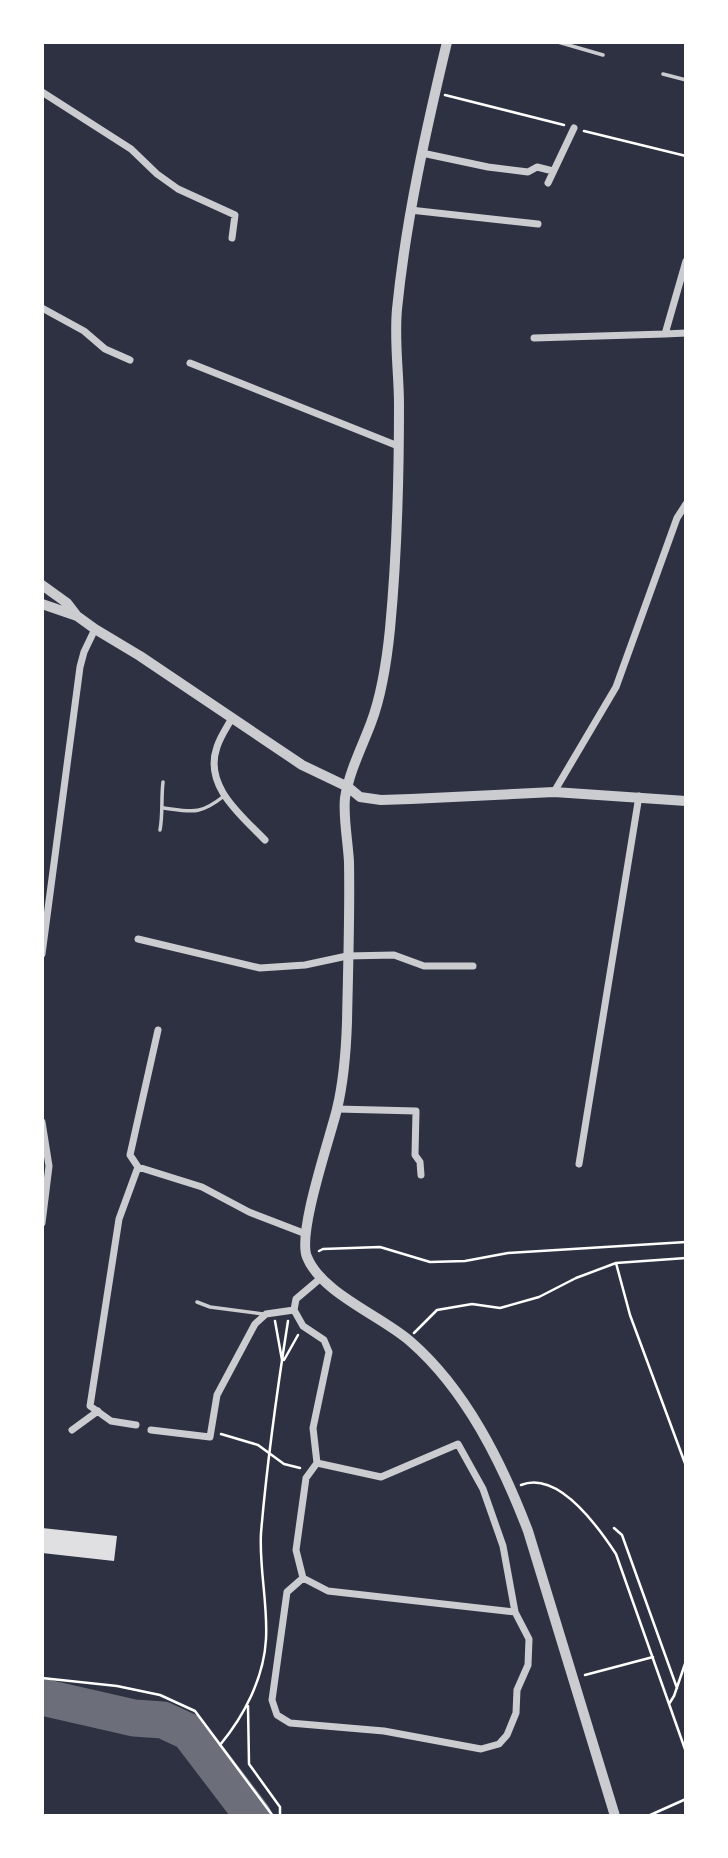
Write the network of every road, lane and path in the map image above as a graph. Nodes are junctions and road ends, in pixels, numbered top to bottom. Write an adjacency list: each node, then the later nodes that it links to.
1 (447, 42): 7 (street)
2 (558, 42): 3 (lane)
3 (603, 55)
4 (663, 75): 5 (lane)
5 (686, 80)
6 (42, 92): 15 (street)
7 (435, 92): 8 (path); 9 (street)
8 (573, 128): 10 (path); 11 (street)
9 (422, 153): 11 (street); 13 (street)
10 (686, 156)
11 (553, 171): 12 (street)
12 (548, 183)
13 (410, 210): 14 (street); 23 (street)
14 (538, 224)
15 (232, 238)
16 (686, 261): 19 (street)
17 (42, 308): 21 (street)
18 (686, 333): 19 (street)
19 (665, 334): 20 (street)
20 (534, 338)
21 (130, 360)
22 (190, 363): 23 (street)
23 (398, 446): 31 (street)
24 (686, 504): 32 (street)
25 (42, 585): 27 (street)
26 (42, 604): 27 (street)
27 (77, 616): 28 (street)
28 (95, 629): 29 (street); 40 (street)
29 (232, 718): 31 (street); 33 (street)
30 (163, 782): 36 (lane)
31 (348, 787): 32 (street); 43 (street)
32 (554, 792): 34 (street)
33 (224, 796): 36 (lane); 38 (street)
34 (639, 796): 35 (street); 48 (street)
35 (686, 801)
36 (164, 808): 37 (lane)
37 (160, 830)
38 (265, 840)
39 (42, 884): 40 (lane)
40 (51, 885): 42 (street)
41 (138, 939): 43 (street)
42 (42, 954)
43 (347, 957): 44 (street); 46 (street)
44 (473, 966)
45 (158, 1030): 49 (street)
46 (337, 1109): 50 (street); 52 (street)
47 (42, 1122): 51 (street)
48 (579, 1164)
49 (138, 1167): 52 (street); 65 (street)
50 (421, 1175)
51 (42, 1223)
52 (306, 1234): 55 (street)
53 (686, 1242): 55 (path)
54 (686, 1258): 56 (path)
55 (307, 1259): 57 (street)
56 (616, 1263): 63 (path); 71 (path)
57 (322, 1278): 59 (street); 63 (street)
58 (197, 1302): 61 (lane)
59 (294, 1310): 60 (street); 62 (street); 64 (path)
60 (275, 1311): 61 (street); 64 (path)
61 (265, 1314): 69 (street)
62 (303, 1326): 64 (path); 73 (street)
63 (409, 1340): 75 (street)
64 (283, 1363): 72 (path)
65 (98, 1412): 66 (street); 67 (street)
66 (136, 1425)
67 (72, 1430)
68 (152, 1430): 69 (street)
69 (211, 1433): 72 (path)
70 (686, 1444): 71 (path)
71 (680, 1449): 74 (path)
72 (270, 1453): 73 (path); 85 (path)
73 (317, 1463): 77 (street); 78 (street)
74 (686, 1466)
75 (511, 1490): 79 (path); 91 (street)
76 (614, 1528): 83 (path)
77 (303, 1578): 78 (street); 78 (street)
78 (515, 1612)
79 (653, 1657): 81 (path); 84 (path)
80 (686, 1661): 83 (path)
81 (580, 1676)
82 (42, 1678): 86 (path)
83 (677, 1688): 84 (path)
84 (669, 1704): 87 (path)
85 (248, 1706): 86 (path); 90 (path)
86 (220, 1745): 89 (path)
87 (686, 1752)
88 (686, 1799): 92 (path)
89 (273, 1816)
90 (280, 1816)
91 (615, 1816)
92 (648, 1816)

